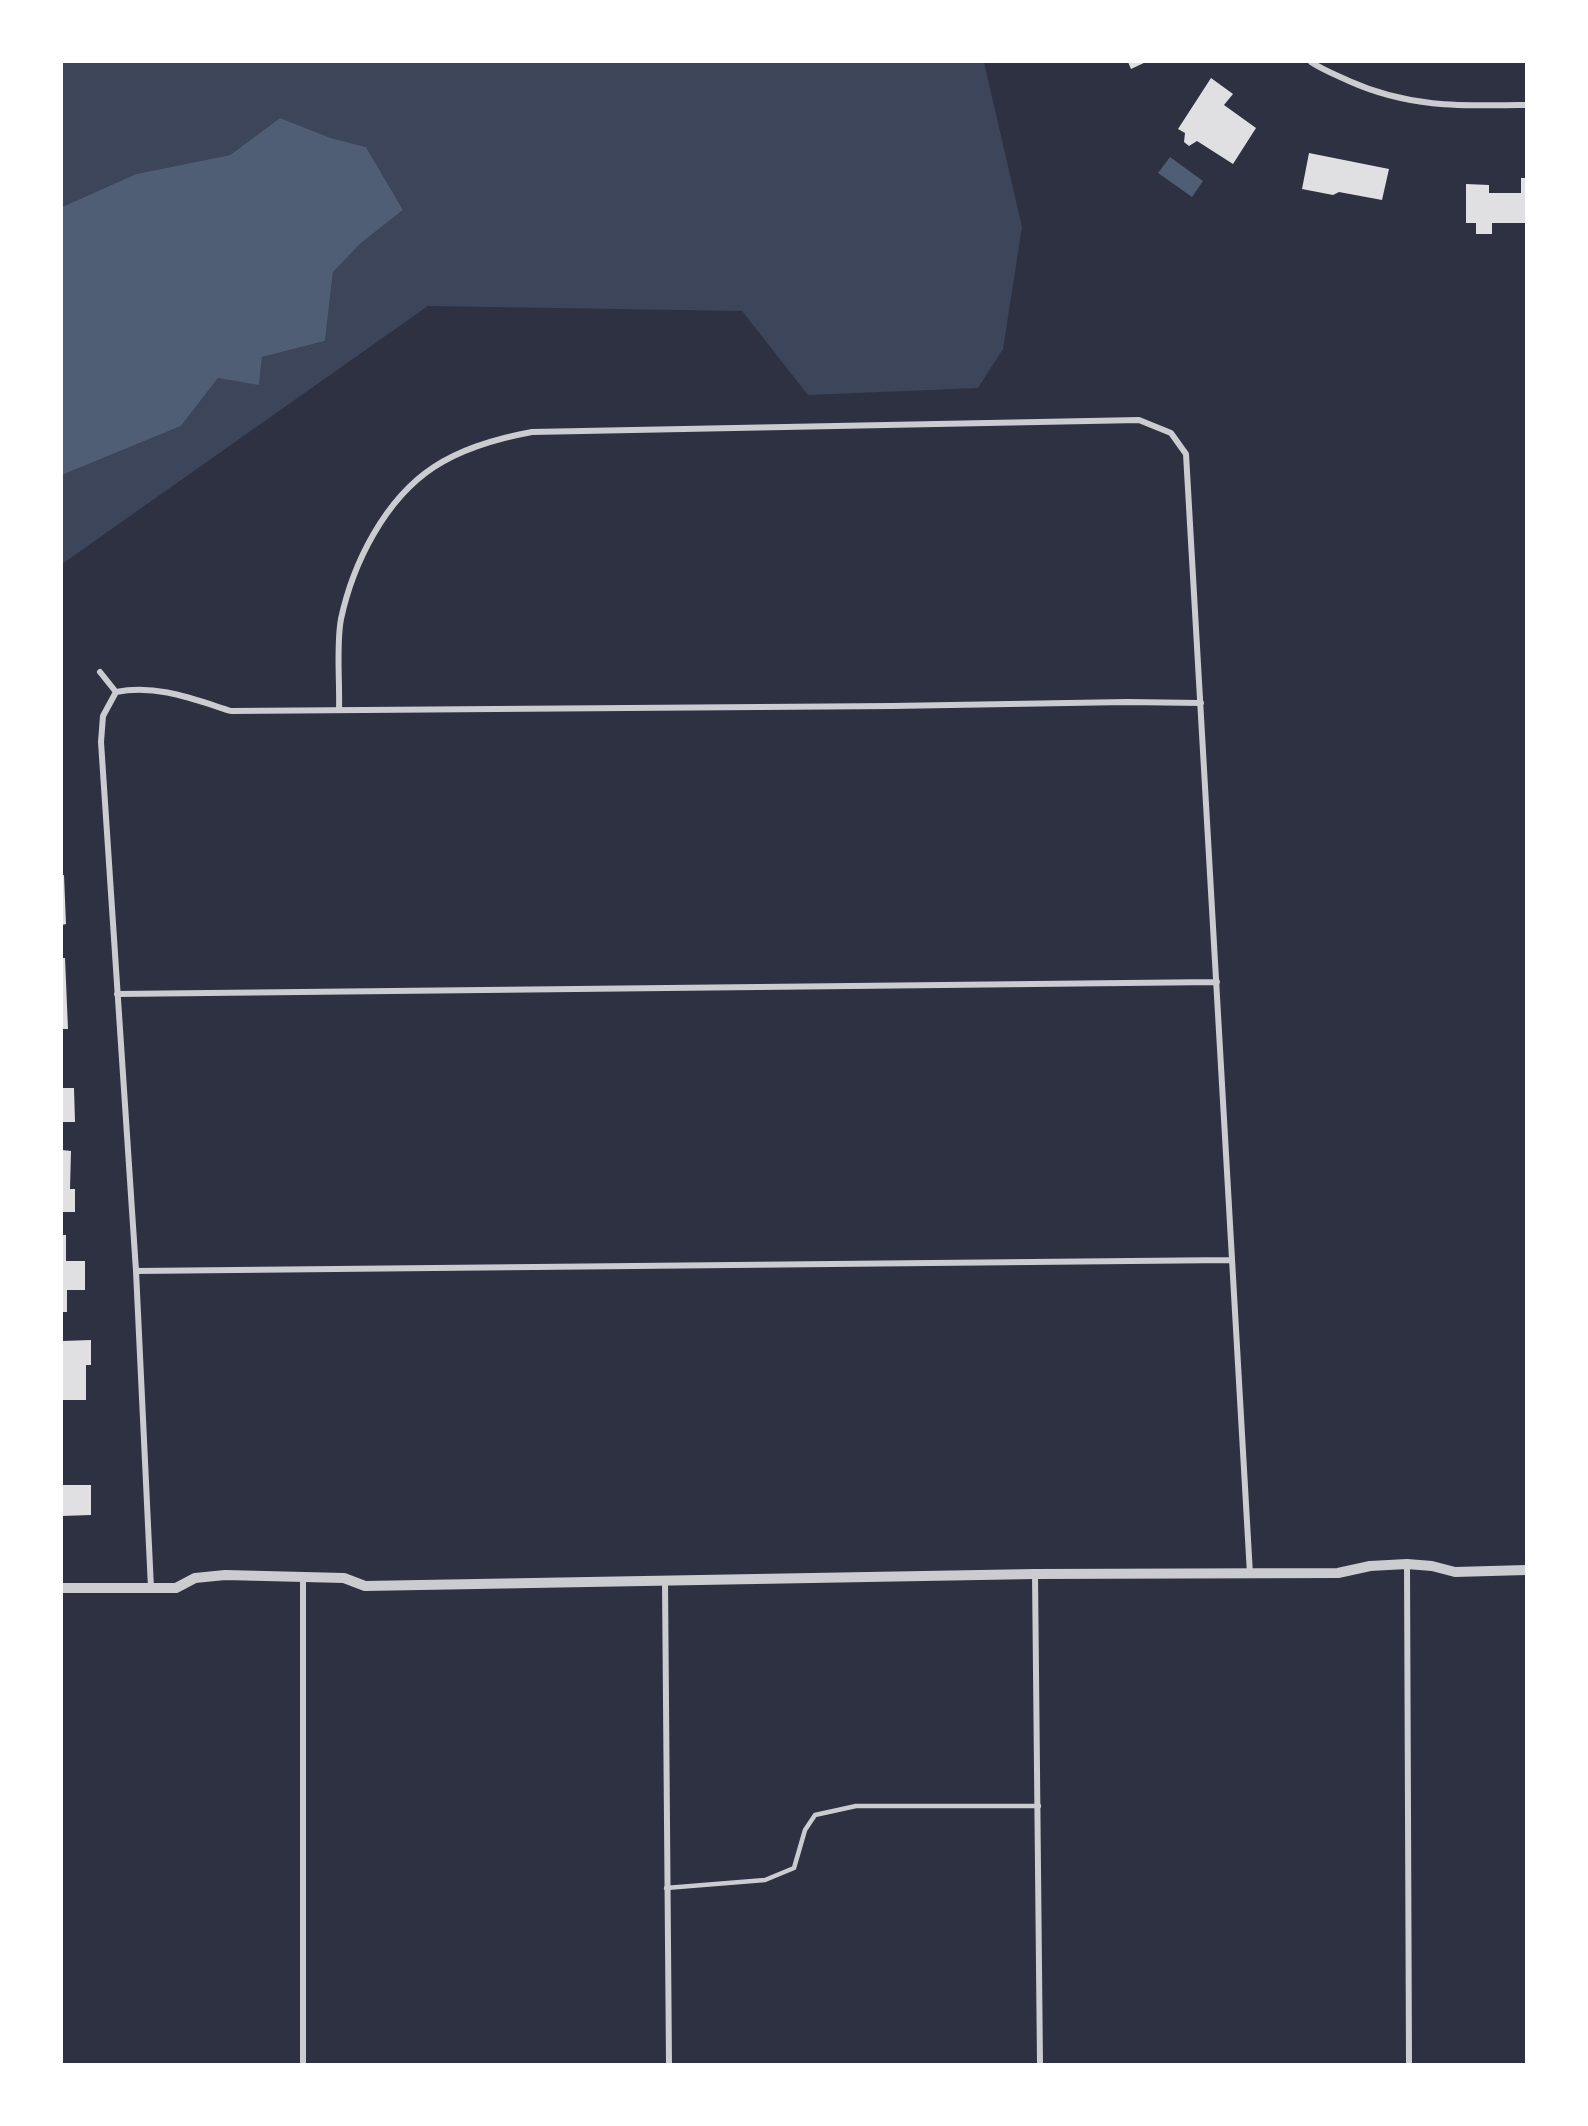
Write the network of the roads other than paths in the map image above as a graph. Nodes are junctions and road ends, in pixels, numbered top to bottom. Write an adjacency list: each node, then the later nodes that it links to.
1 (1311, 62): 2 (street)
2 (1527, 105)
3 (100, 672): 4 (street)
4 (116, 692): 6 (street); 8 (street)
5 (1201, 703): 6 (street); 6 (street); 7 (street)
6 (339, 710)
7 (1217, 982): 8 (street); 9 (street)
8 (117, 994): 10 (street)
9 (1230, 1260): 10 (street); 14 (street)
10 (136, 1271): 18 (street)
11 (1407, 1564): 12 (street); 14 (street); 24 (street)
12 (1527, 1570)
13 (1035, 1574): 14 (street); 16 (street); 19 (street)
14 (1250, 1575)
15 (303, 1577): 16 (street); 18 (street); 21 (street)
16 (665, 1581): 20 (street)
17 (62, 1588): 18 (street)
18 (152, 1588)
19 (1039, 1806): 20 (lane); 23 (street)
20 (666, 1888): 22 (street)
21 (303, 2064)
22 (669, 2064)
23 (1040, 2064)
24 (1408, 2064)

